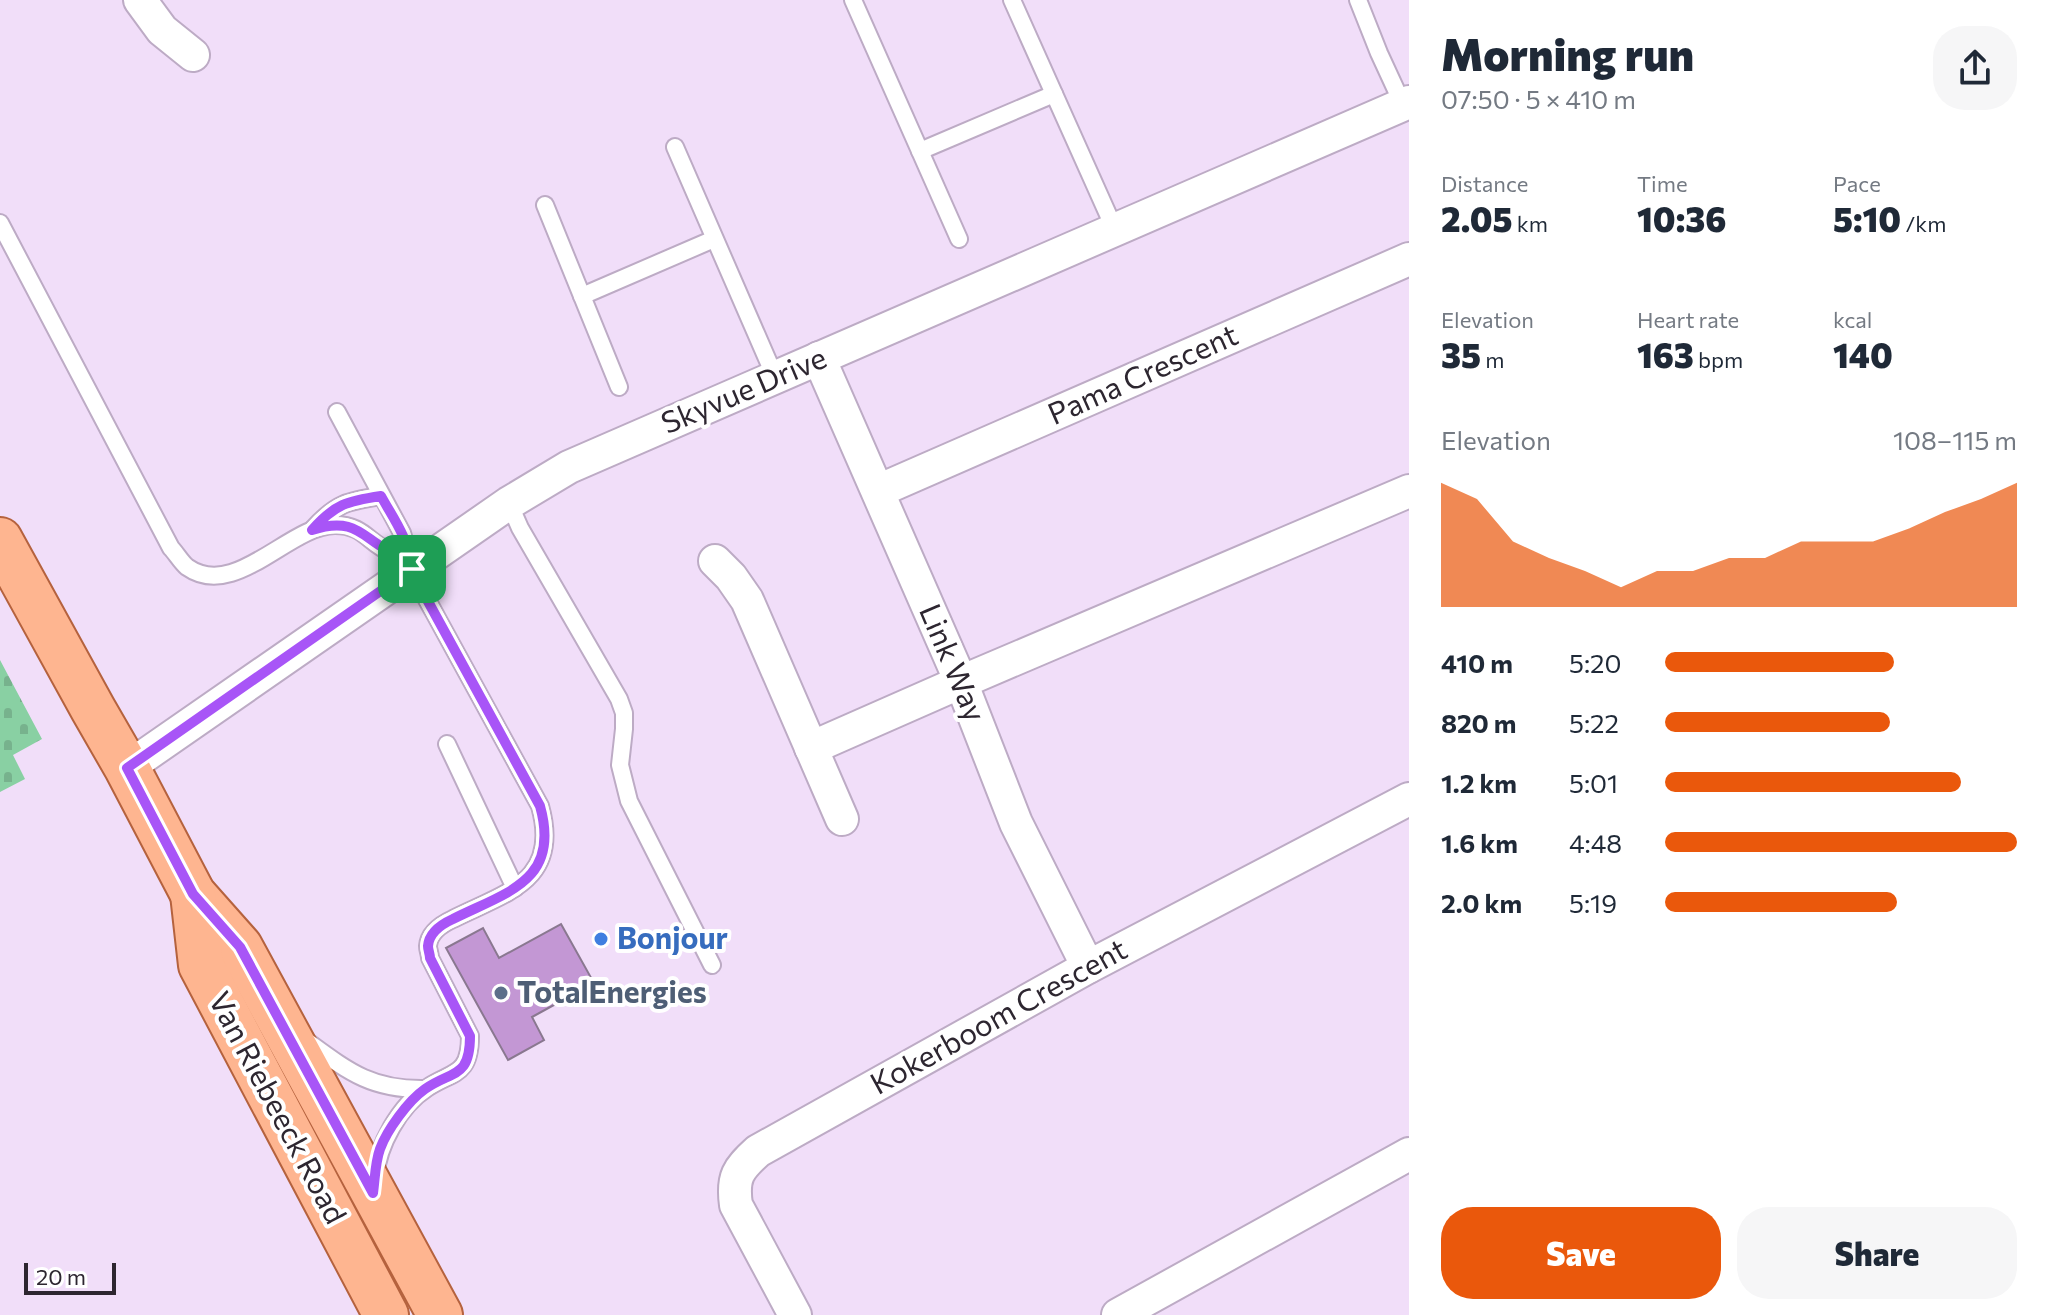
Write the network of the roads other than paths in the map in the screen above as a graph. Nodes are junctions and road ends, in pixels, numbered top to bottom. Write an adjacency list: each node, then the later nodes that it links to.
1 (140, 0): 5 (street)
2 (853, 0): 9 (lane)
3 (1012, 0): 6 (lane)
4 (1358, 0): 7 (lane)
5 (193, 55)
6 (1054, 94): 9 (lane); 12 (lane)
7 (1406, 104): 12 (street, Skyvue Drive)
8 (675, 147): 13 (lane)
9 (920, 151): 14 (lane)
10 (545, 205): 16 (lane)
11 (0, 223): 25 (lane)
12 (1115, 230): 17 (street, Skyvue Drive)
13 (714, 239): 16 (lane); 18 (lane)
14 (959, 239)
15 (1409, 259): 21 (street, Pama Crescent)
16 (582, 296): 19 (lane)
17 (819, 358): 18 (street, Skyvue Drive); 21 (street, Link Way)
18 (775, 377): 24 (street, Skyvue Drive)
19 (619, 387)
20 (337, 412): 23 (lane)
21 (878, 491): 29 (street, Link Way)
22 (1409, 491): 29 (street)
23 (381, 496): 25 (lane); 28 (lane)
24 (509, 503): 28 (street, Skyvue Drive); 37 (lane)
25 (312, 530): 28 (lane)
26 (0, 540): 32 (main road, Van Riebeeck Road)
27 (715, 561): 31 (street)
28 (410, 562): 32 (street, Skyvue Drive); 35 (lane)
29 (961, 682): 31 (street); 38 (street, Link Way)
30 (447, 744): 35 (lane)
31 (811, 748): 34 (street)
32 (127, 768): 36 (main road, Van Riebeeck Road)
33 (1409, 799): 38 (street, Kokerboom Crescent)
34 (842, 819)
35 (515, 888): 40 (lane)
36 (193, 894): 39 (main road, Van Riebeeck Road); 43 (main road, Van Riebeeck Road)
37 (712, 965)
38 (1088, 967): 45 (street, Kokerboom Crescent)
39 (282, 1025): 40 (lane); 42 (main road, Van Riebeeck Road)
40 (425, 1089): 42 (lane)
41 (1409, 1154): 46 (street)
42 (373, 1193): 44 (main road, Van Riebeeck Road)
43 (386, 1315)
44 (440, 1315)
45 (795, 1315)
46 (1118, 1315)

